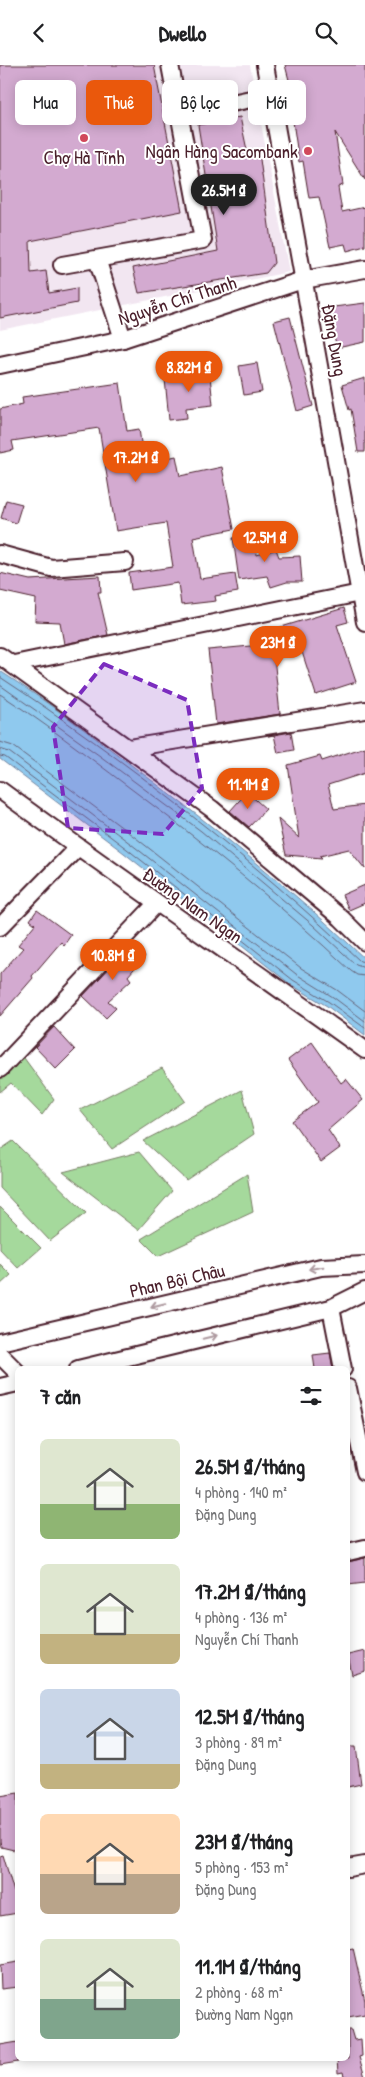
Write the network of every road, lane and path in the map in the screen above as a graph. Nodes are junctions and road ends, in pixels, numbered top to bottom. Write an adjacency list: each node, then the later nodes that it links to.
1 (170, 65): 3 (street)
2 (265, 65): 4 (street, Đặng Dung)
3 (173, 80)
4 (268, 80)
5 (181, 125): 7 (street)
6 (275, 125): 10 (street, Đặng Dung)
7 (97, 259): 8 (street); 11 (street)
8 (62, 265)
9 (365, 269): 10 (street, Nguyễn Chí Thanh)
10 (303, 280): 11 (street, Nguyễn Chí Thanh); 15 (street, Đặng Dung)
11 (123, 339): 12 (street, Nguyễn Chí Thanh)
12 (0, 365)
13 (0, 555): 14 (street)
14 (125, 562)
15 (360, 593): 16 (street, Đặng Dung); 17 (street)
16 (365, 622)
17 (7, 660): 19 (street)
18 (365, 710): 19 (street)
19 (129, 748): 24 (street)
20 (0, 791): 21 (street, Đường Nam Ngạn)
21 (78, 847): 22 (street, Đường Nam Ngạn); 23 (street)
22 (156, 904): 25 (street, Đường Nam Ngạn); 26 (street)
23 (0, 927)
24 (365, 942)
25 (365, 1050)
26 (0, 1069)
27 (365, 1265): 30 (street, Phan Bội Châu, one-way to 30)
28 (365, 1291): 29 (street)
29 (331, 1308): 32 (street, one-way to 29); 33 (street)
30 (0, 1342)
31 (0, 1355): 34 (street)
32 (90, 1366)
33 (343, 1366)
34 (15, 1370)
35 (15, 1384): 36 (street)
36 (0, 1387)
37 (350, 1398): 38 (street)
38 (365, 1472)
39 (365, 1548): 40 (street)
40 (350, 1552)
41 (365, 1865): 42 (street)
42 (350, 1868)

